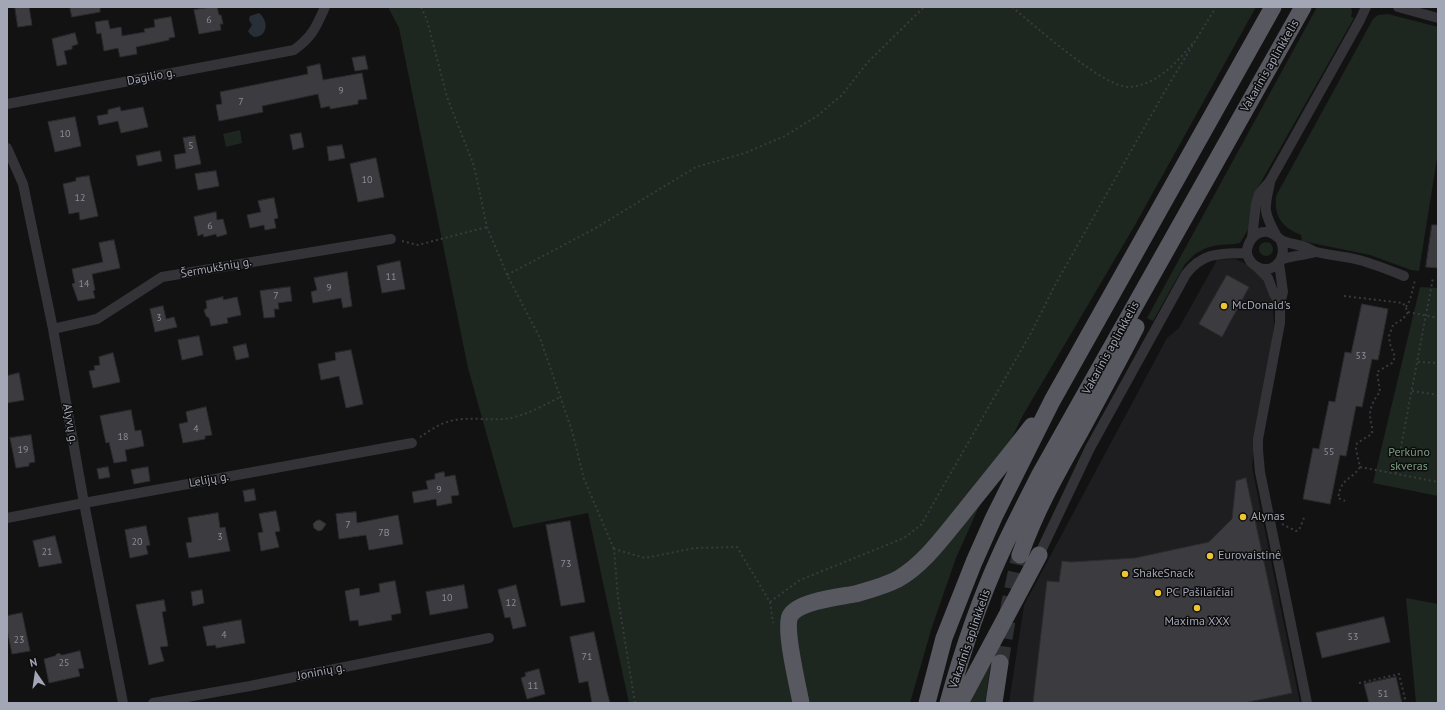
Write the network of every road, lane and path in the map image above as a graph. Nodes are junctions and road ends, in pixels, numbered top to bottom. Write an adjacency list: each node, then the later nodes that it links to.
1 (326, 7): 12 (street, Dagilio g.)
2 (421, 7): 16 (path)
3 (924, 7): 24 (path)
4 (1012, 7): 11 (path)
5 (1216, 7): 11 (path)
6 (1273, 7): 40 (highway, Vakarinis aplinkkelis)
7 (1304, 7): 15 (highway, Vakarinis aplinkkelis)
8 (1366, 7): 14 (street)
9 (1398, 7): 10 (street)
10 (1438, 18)
11 (1197, 38): 53 (path)
12 (7, 104)
13 (7, 148): 34 (street, Alyvų g.)
14 (1270, 181): 17 (street); 18 (street)
15 (1201, 188): 51 (highway); 63 (highway, Vakarinis aplinkkelis)
16 (488, 227): 19 (path); 24 (path)
17 (1278, 237): 18 (street); 20 (street); 22 (street)
18 (1252, 238): 21 (street)
19 (391, 239): 34 (street, Šermukšnių g.)
20 (1315, 252): 22 (street); 25 (street)
21 (1247, 253): 23 (street); 52 (street)
22 (1280, 262): 23 (street); 29 (street)
23 (1257, 267): 29 (street)
24 (507, 275): 39 (path)
25 (1404, 276)
26 (1416, 277): 30 (path)
27 (1433, 278): 32 (path)
28 (1344, 296): 30 (path)
29 (1280, 304): 49 (street)
30 (1406, 307): 31 (path)
31 (1408, 312): 32 (path); 42 (path)
32 (1427, 315): 33 (path); 35 (path)
33 (1438, 318)
34 (53, 329): 46 (street, Alyvų g.)
35 (1418, 362): 36 (path); 37 (path)
36 (1438, 363)
37 (1412, 390): 38 (path); 43 (path)
38 (1438, 395)
39 (560, 397): 41 (path); 50 (path)
40 (1052, 401): 61 (highway); 62 (highway, Vakarinis aplinkkelis)
41 (412, 443): 46 (street, Lelijų g.)
42 (1360, 467): 43 (path); 45 (path)
43 (1396, 473): 44 (path)
44 (1438, 482)
45 (1345, 501)
46 (84, 503): 47 (street, Lelijų g.); 58 (street, Alyvų g.)
47 (7, 518)
48 (1304, 518): 49 (path)
49 (1271, 526): 66 (street)
50 (614, 549): 53 (path); 60 (path)
51 (1020, 555)
52 (1039, 555): 64 (highway)
53 (770, 602): 54 (path)
54 (774, 626)
55 (489, 638): 59 (street, Joninių g.)
56 (1000, 663): 65 (highway)
57 (1359, 683): 67 (path)
58 (123, 703)
59 (153, 703)
60 (635, 703)
61 (801, 703)
62 (927, 703)
63 (948, 703)
64 (960, 703)
65 (994, 703)
66 (1307, 703)
67 (1406, 703)

